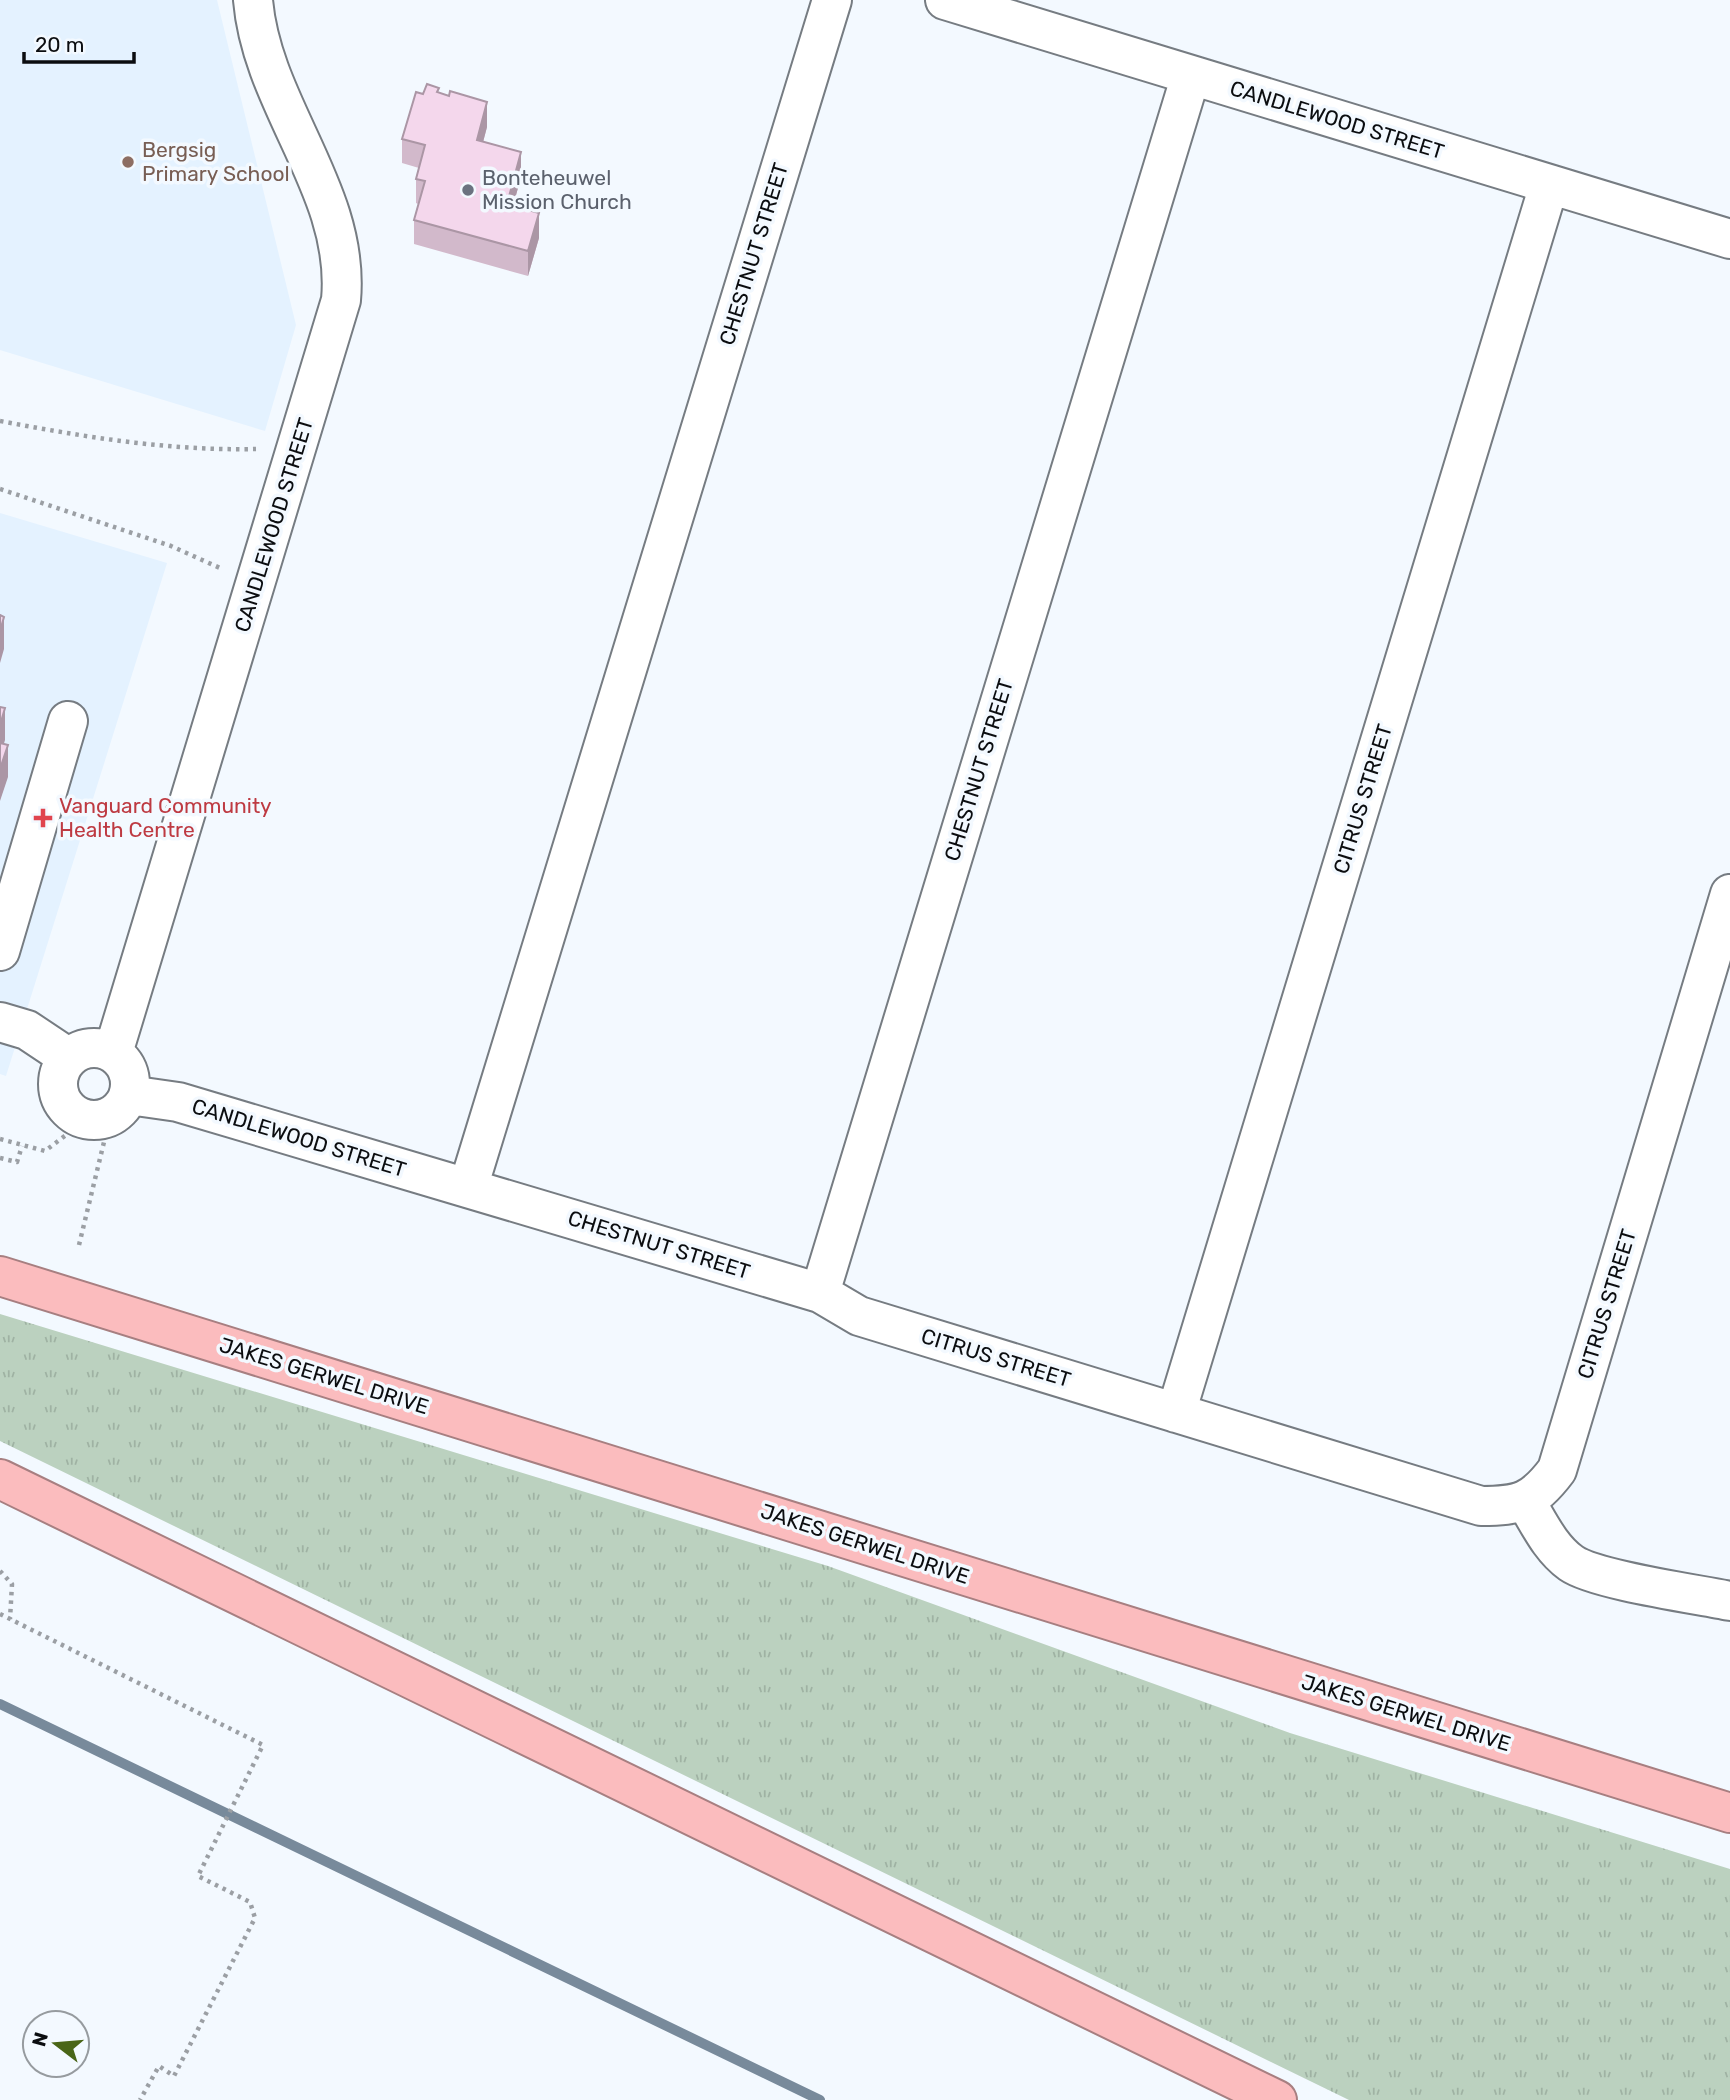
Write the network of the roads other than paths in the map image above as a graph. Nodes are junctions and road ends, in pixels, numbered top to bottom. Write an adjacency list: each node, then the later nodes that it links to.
1 (253, 0): 11 (street, CANDLEWOOD STREET)
2 (832, 0): 14 (street, CHESTNUT STREET)
3 (945, 0): 4 (street, CANDLEWOOD STREET)
4 (1191, 75): 5 (street, CANDLEWOOD STREET); 16 (street, CHESTNUT STREET)
5 (1549, 186): 6 (street, CANDLEWOOD STREET); 17 (street, CITRUS STREET)
6 (1730, 239)
7 (68, 721): 9 (street)
8 (1730, 894): 19 (street, CITRUS STREET)
9 (0, 951)
10 (0, 1023): 12 (street)
11 (113, 1053): 12 (street); 13 (street)
12 (69, 1058): 13 (street)
13 (129, 1095): 14 (street, CANDLEWOOD STREET)
14 (468, 1188): 16 (street, CHESTNUT STREET)
15 (0, 1276): 21 (highway, JAKES GERWEL DRIVE)
16 (820, 1293): 17 (street, CITRUS STREET)
17 (1176, 1413): 19 (street, CITRUS STREET)
18 (0, 1479): 22 (highway)
19 (1526, 1502): 20 (street)
20 (1730, 1601)
21 (1730, 1813)
22 (1277, 2100)

